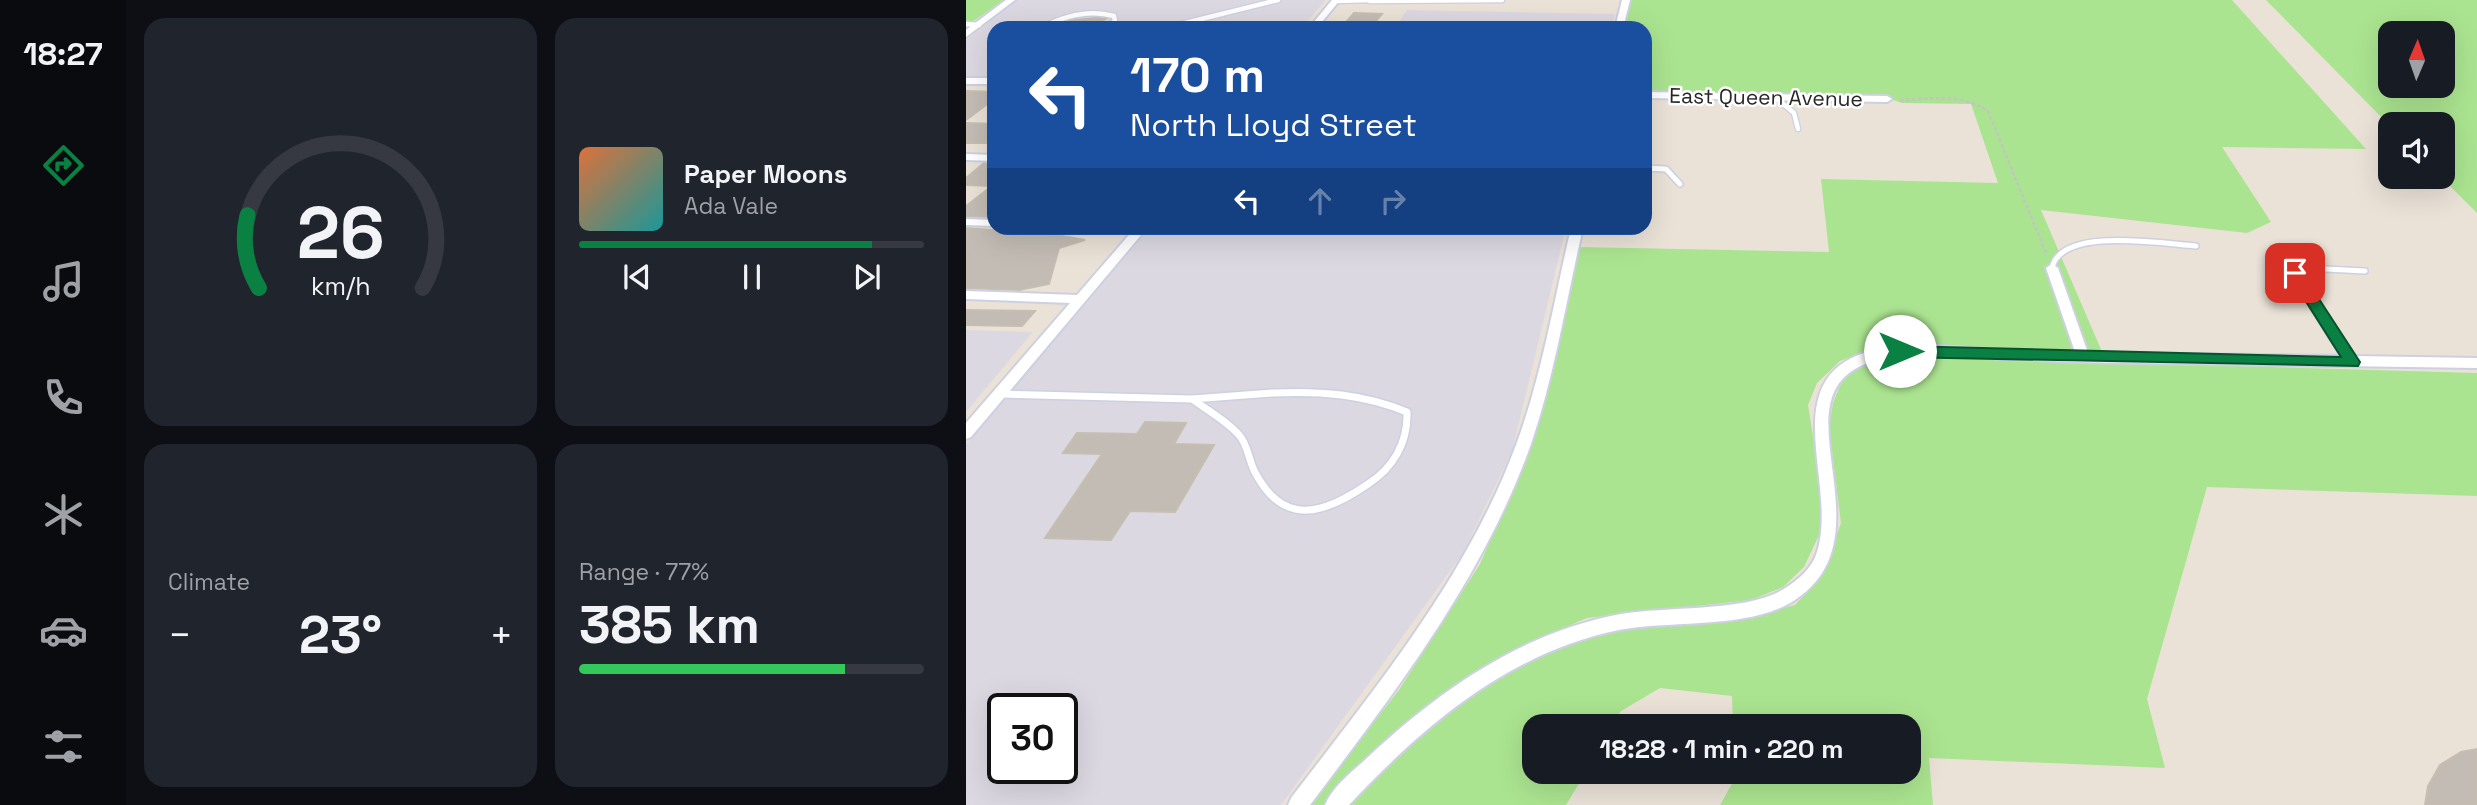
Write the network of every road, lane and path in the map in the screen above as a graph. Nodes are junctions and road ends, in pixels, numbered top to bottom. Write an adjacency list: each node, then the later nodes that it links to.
1 (1011, 0): 13 (street)
2 (1278, 0): 9 (lane)
3 (1336, 0): 6 (lane); 10 (street)
4 (1502, 0): 6 (lane)
5 (1626, 0): 11 (street)
6 (1371, 1)
7 (1058, 21): 8 (lane)
8 (1115, 21)
9 (1187, 21)
10 (1319, 21)
11 (1621, 21)
12 (966, 24): 13 (lane)
13 (979, 25): 14 (street)
14 (966, 34)
15 (966, 81): 16 (street)
16 (987, 81)
17 (1652, 95): 18 (street, East Queen Avenue)
18 (1776, 98): 19 (street, East Queen Avenue); 20 (lane)
19 (1887, 99): 30 (path)
20 (1798, 129)
21 (966, 157): 22 (street)
22 (987, 158)
23 (1652, 168): 24 (lane)
24 (1680, 184)
25 (966, 222): 26 (street)
26 (987, 223)
27 (1135, 235): 34 (street)
28 (1575, 235): 41 (street)
29 (2196, 246): 30 (lane)
30 (2052, 268): 35 (street)
31 (2365, 271): 32 (lane)
32 (2295, 273): 36 (street)
33 (966, 295): 34 (street)
34 (1081, 299): 38 (street)
35 (2082, 357): 36 (street); 42 (street)
36 (2352, 362): 37 (street)
37 (2477, 363)
38 (1000, 394): 39 (lane); 40 (street)
39 (1192, 399): 39 (lane)
40 (966, 433)
41 (1298, 805)
42 (1335, 805)

